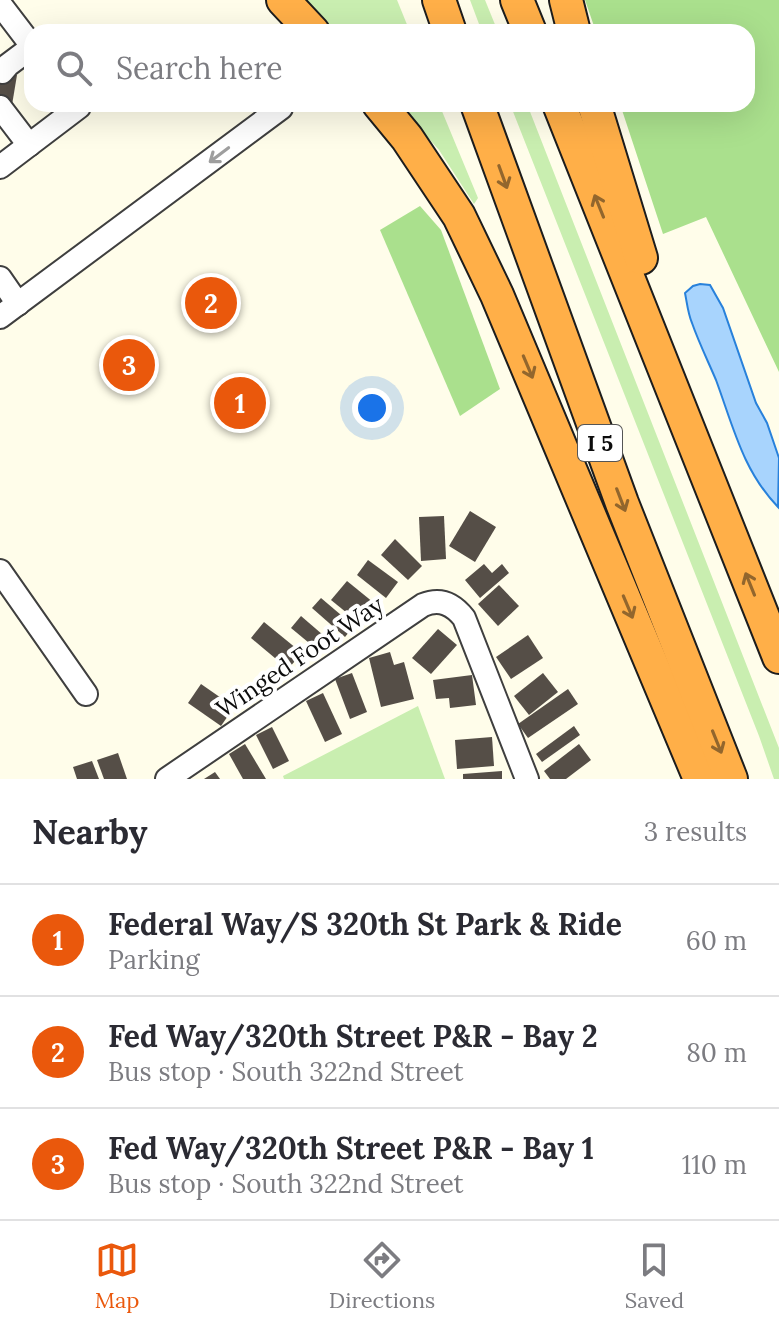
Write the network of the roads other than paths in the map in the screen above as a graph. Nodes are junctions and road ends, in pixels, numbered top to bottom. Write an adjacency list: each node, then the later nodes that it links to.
1 (283, 0): 6 (highway)
2 (439, 0): 7 (highway)
3 (517, 0): 8 (highway)
4 (566, 0): 9 (highway)
5 (0, 4): 10 (street)
6 (306, 24)
7 (447, 24)
8 (527, 24)
9 (572, 24)
10 (24, 36)
11 (24, 53): 12 (street)
12 (2, 72)
13 (0, 107): 20 (street)
14 (72, 112): 20 (street)
15 (276, 112): 23 (street, one-way to 23)
16 (386, 112): 30 (highway, one-way to 30)
17 (480, 112): 31 (highway, I 5, one-way to 31)
18 (562, 112): 24 (highway, one-way to 18)
19 (596, 112): 24 (highway)
20 (29, 145): 21 (street)
21 (0, 167)
22 (0, 278): 23 (street)
23 (9, 311)
24 (701, 460): 26 (highway, one-way to 24)
25 (0, 571): 27 (street)
26 (779, 657)
27 (86, 694)
28 (167, 779): 29 (street, Winged Foot Way)
29 (527, 779)
30 (700, 779)
31 (731, 779)

